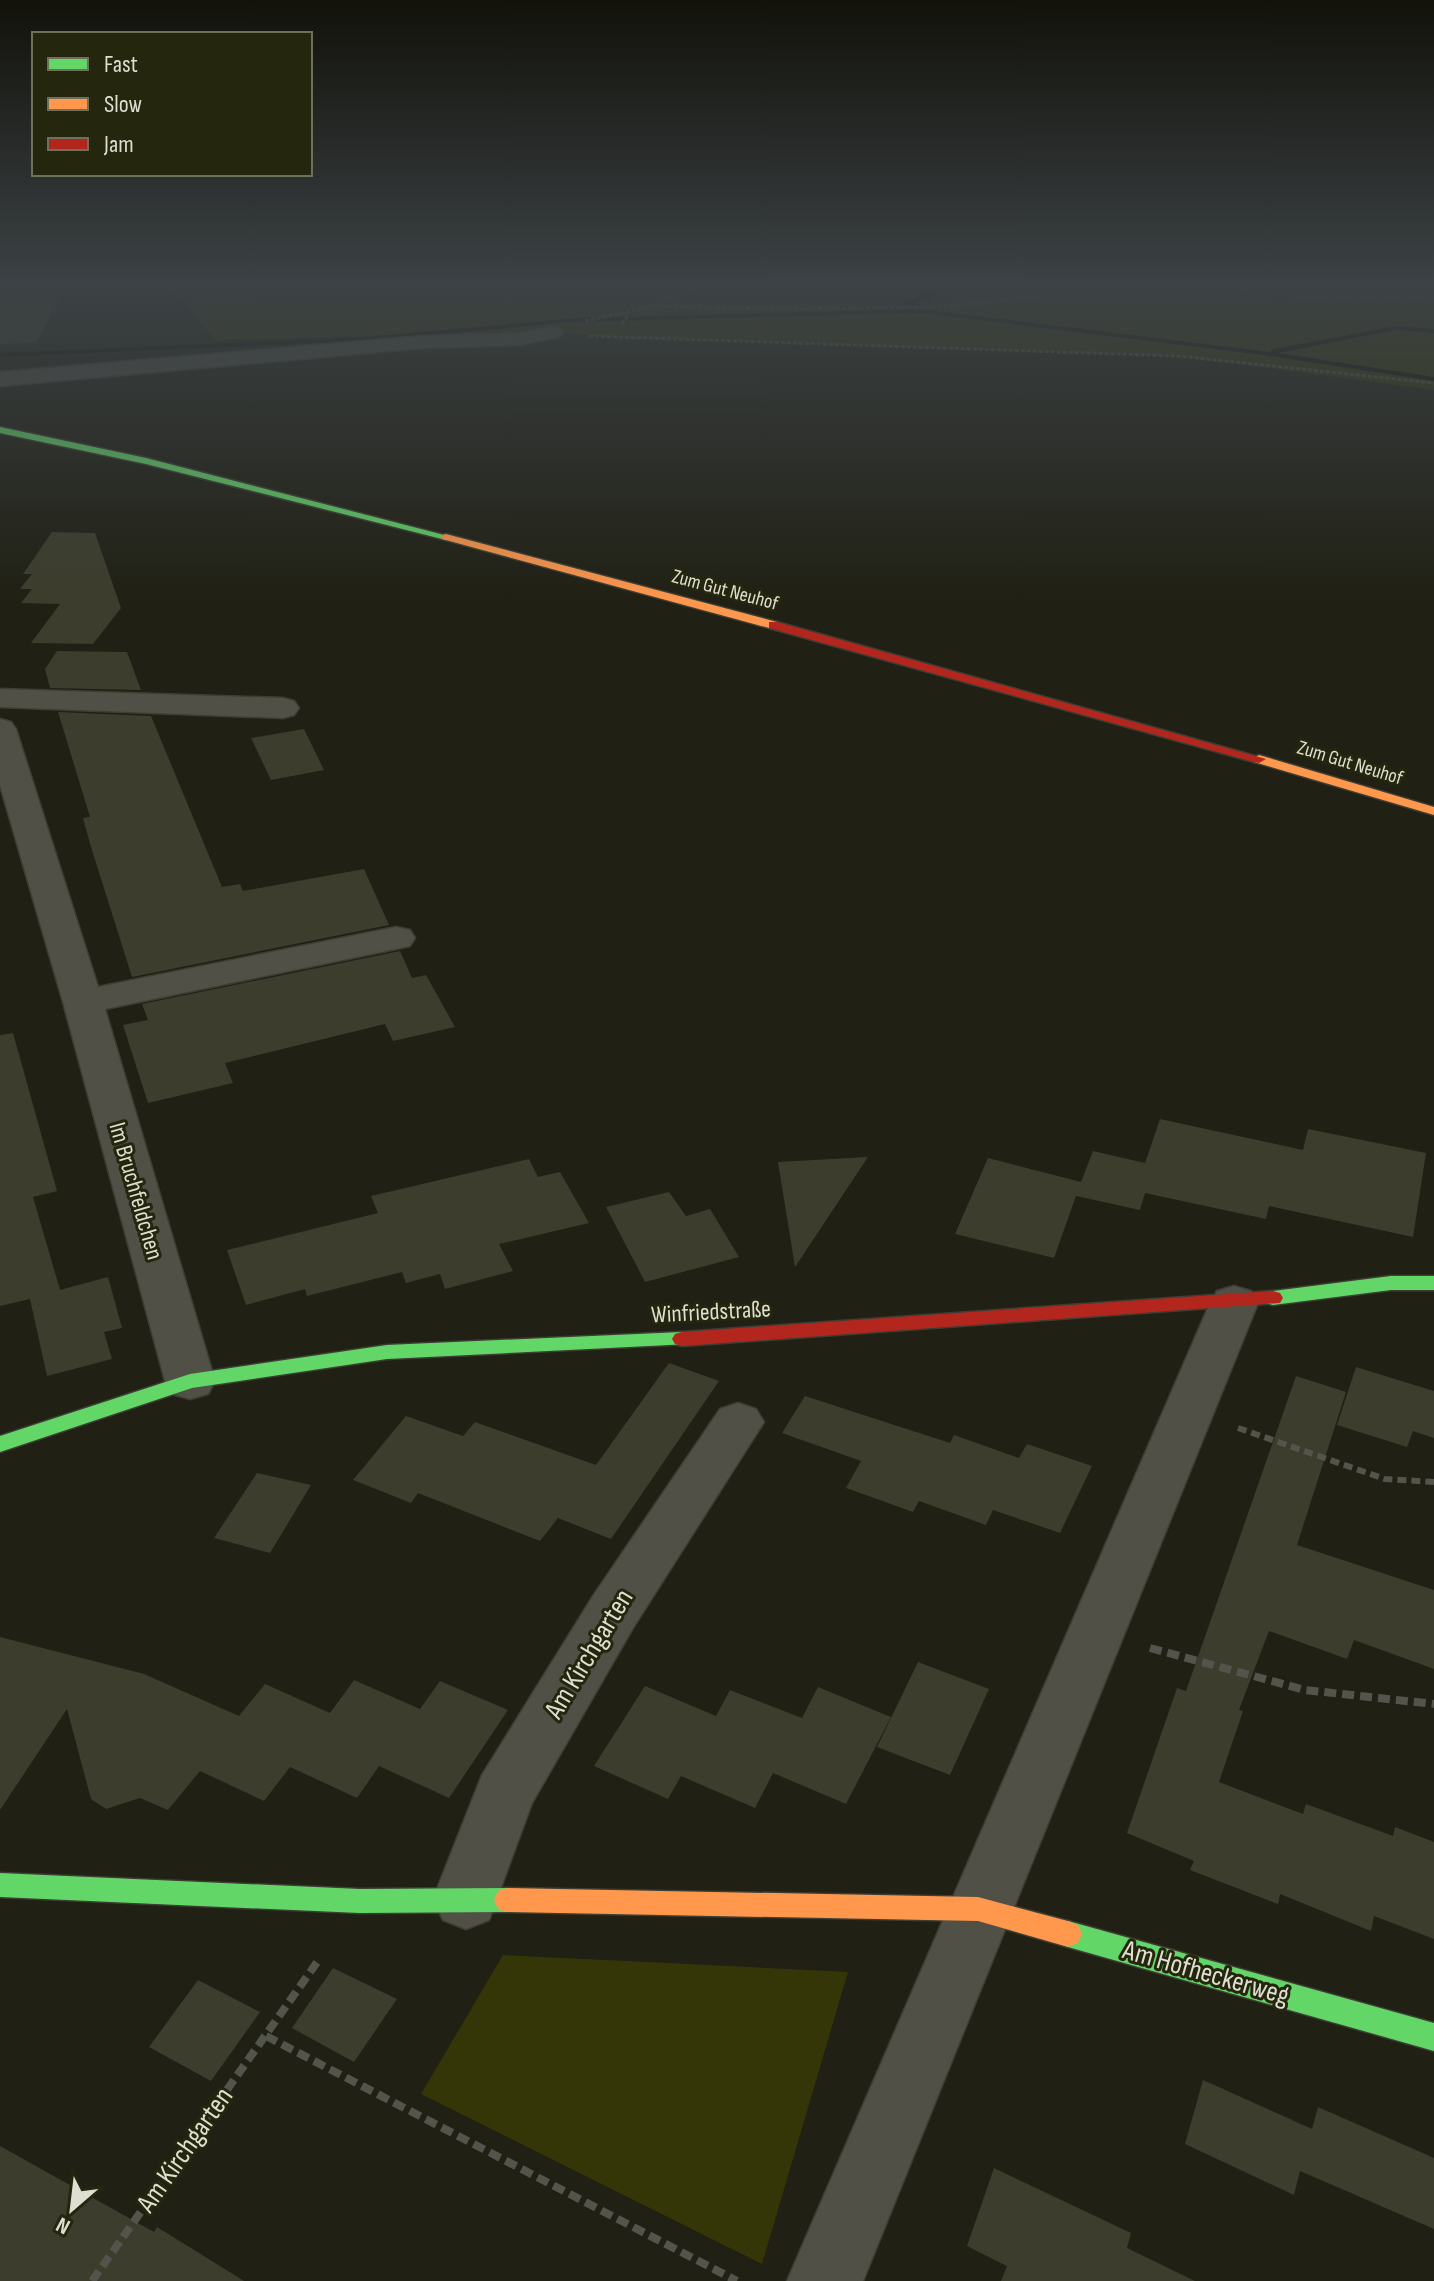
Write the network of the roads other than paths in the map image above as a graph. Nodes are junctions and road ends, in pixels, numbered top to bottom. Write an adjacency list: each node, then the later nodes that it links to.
1 (0, 430): 5 (main road, Zum Gut Neuhof)
2 (0, 698): 3 (street)
3 (283, 708)
4 (0, 729): 7 (street, Im Bruchfeldchen)
5 (1434, 811)
6 (396, 938): 7 (street)
7 (83, 1002): 10 (street, Im Bruchfeldchen)
8 (1434, 1283): 9 (main road, Winfriedstraße)
9 (1234, 1303): 10 (main road, Winfriedstraße); 15 (street)
10 (190, 1381): 12 (main road, Winfriedstraße)
11 (738, 1422): 14 (street, Am Kirchgarten)
12 (0, 1444)
13 (0, 1885): 14 (main road)
14 (466, 1899): 15 (main road)
15 (978, 1909): 16 (main road, Am Hofheckerweg); 17 (street)
16 (1434, 2037)
17 (825, 2281)

